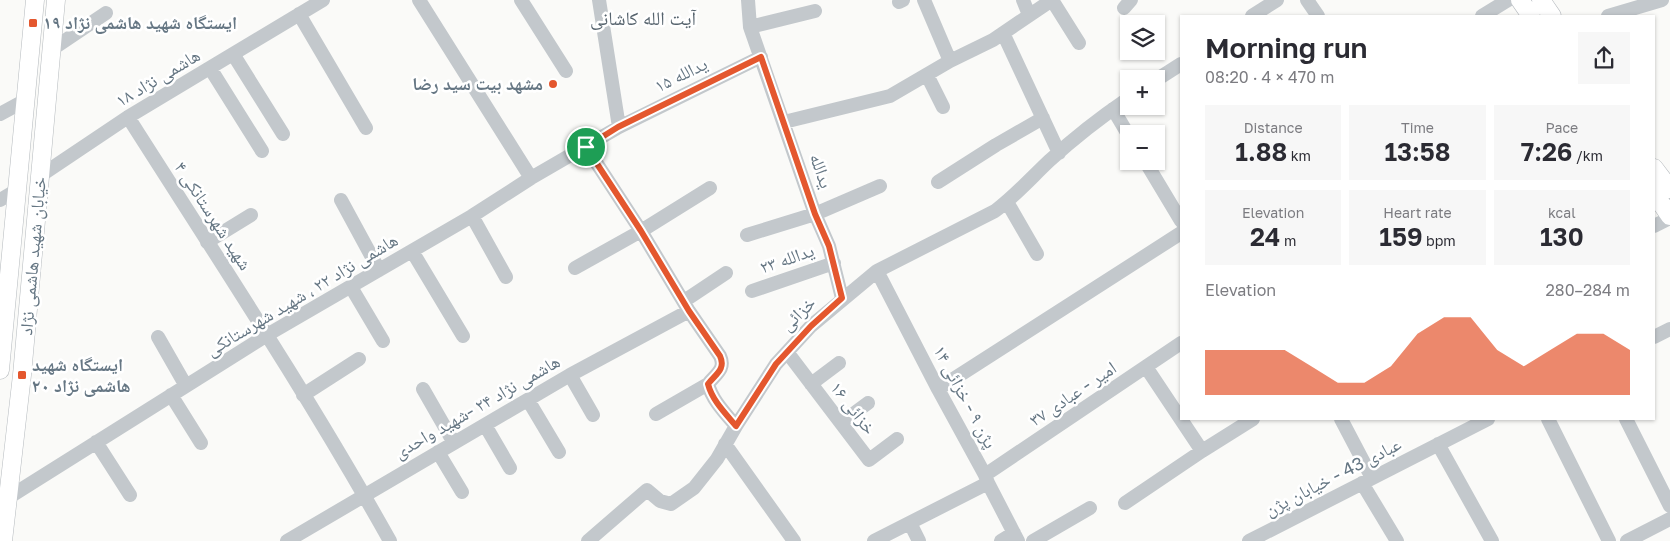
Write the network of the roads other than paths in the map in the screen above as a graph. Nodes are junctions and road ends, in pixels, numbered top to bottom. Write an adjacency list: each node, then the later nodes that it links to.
1 (35, 0): 39 (main road, خیابان شهید هاشمی نژاد)
2 (56, 0): 30 (main road, خیابان شهید هاشمی نژاد)
3 (323, 0): 19 (street, هاشمی نژاد ۱۸)
4 (418, 0): 57 (street)
5 (521, 0): 36 (street)
6 (599, 0): 48 (street)
7 (748, 0): 27 (street, یدالله)
8 (924, 0): 33 (street)
9 (1023, 0): 20 (street)
10 (1052, 0): 20 (street); 29 (street)
11 (1276, 0): 21 (street)
12 (1307, 0): 22 (street)
13 (1508, 0): 23 (street)
14 (1520, 0): 24 (main road)
15 (1541, 0): 25 (main road)
16 (1662, 0): 26 (street)
17 (815, 11): 27 (street)
18 (106, 13): 30 (street)
19 (299, 14): 31 (street, هاشمی نژاد ۱۸); 49 (street)
20 (1029, 15): 28 (street)
21 (1254, 15)
22 (1317, 15)
23 (1484, 15)
24 (1530, 15)
25 (1551, 15)
26 (1611, 15)
27 (750, 26): 32 (street, یدالله)
28 (1003, 33): 33 (street); 45 (street)
29 (1079, 43)
30 (51, 50): 56 (main road, خیابان شهید هاشمی نژاد)
31 (233, 54): 35 (street, هاشمی نژاد ۱۸); 50 (street)
32 (761, 57): 46 (street, یدالله); 48 (street, یدالله ۱۵)
33 (950, 61): 38 (street)
34 (1180, 65): 37 (street)
35 (210, 68): 44 (street, هاشمی نژاد ۱۸); 52 (street)
36 (566, 71)
37 (1165, 74)
38 (927, 75): 41 (street); 46 (street)
39 (24, 101): 43 (street); 62 (main road, خیابان شهید هاشمی نژاد)
40 (1120, 104): 42 (street, خزائی)
41 (943, 107)
42 (1112, 109): 47 (street); 53 (street, خزائی)
43 (0, 114)
44 (128, 117): 56 (street, هاشمی نژاد ۱۸); 76 (street, شهید شهرستانکی ۴)
45 (1042, 118): 53 (street); 58 (street)
46 (784, 122): 67 (street, یدالله)
47 (1122, 125)
48 (618, 127): 51 (street, هاشمی نژاد ۲۲ ، شهید شهرستانکی)
49 (366, 128)
50 (282, 134)
51 (586, 147): 57 (street, هاشمی نژاد ۲۲ ، شهید شهرستانکی); 73 (street)
52 (262, 151)
53 (1059, 153): 66 (street, خزائی)
54 (1655, 169): 61 (main road)
55 (1150, 170): 71 (street)
56 (40, 176): 138 (main road, خیابان شهید هاشمی نژاد)
57 (531, 178): 69 (street, هاشمی نژاد ۲۲ ، شهید شهرستانکی)
58 (938, 182)
59 (880, 186): 67 (street)
60 (710, 188): 73 (street)
61 (1670, 189)
62 (17, 190): 64 (street); 100 (main road, خیابان شهید هاشمی نژاد)
63 (1655, 194): 70 (main road)
64 (0, 200)
65 (341, 200): 81 (street)
66 (1007, 202): 78 (street); 82 (street, خزائی)
67 (815, 214): 75 (street); 79 (street, یدالله)
68 (250, 215): 76 (street)
69 (472, 216): 77 (street, هاشمی نژاد ۲۲ ، شهید شهرستانکی); 84 (street)
70 (1670, 217): 72 (street)
71 (1180, 219)
72 (1655, 225)
73 (641, 231): 80 (street); 88 (street)
74 (1180, 234): 106 (street)
75 (747, 235)
76 (207, 242): 90 (street, شهید شهرستانکی ۴)
77 (412, 251): 81 (street, هاشمی نژاد ۲۲ ، شهید شهرستانکی); 91 (street)
78 (1037, 254)
79 (834, 263): 86 (street, یدالله ۲۳); 87 (street, یدالله)
80 (575, 268)
81 (379, 270): 85 (street, هاشمی نژاد ۲۲ ، شهید شهرستانکی)
82 (877, 270): 87 (street, خزائی); 106 (street, پژن ۹ - خزائی ۱۴)
83 (726, 273): 88 (street, هاشمی نژاد ۲۴ -شهید واحدی)
84 (506, 277)
85 (350, 287): 90 (street, هاشمی نژاد ۲۲ ، شهید شهرستانکی); 94 (street)
86 (752, 291)
87 (842, 298): 96 (street, خزائی)
88 (687, 306): 101 (street, هاشمی نژاد ۲۴ -شهید واحدی); 102 (street)
89 (1670, 329): 92 (street)
90 (267, 335): 104 (street, هاشمی نژاد ۲۲ ، شهید شهرستانکی); 107 (street, شهید شهرستانکی ۴)
91 (463, 336)
92 (1655, 336)
93 (158, 337): 104 (street)
94 (383, 341)
95 (1180, 344): 99 (street, امیر - عبادی ۳۷)
96 (787, 352): 103 (street, خزائی ۱۶); 122 (street, خزائی)
97 (359, 359): 107 (street)
98 (839, 363): 103 (street)
99 (1146, 367): 113 (street); 133 (street, امیر - عبادی ۳۷)
100 (0, 368)
101 (570, 375): 109 (street, هاشمی نژاد ۲۴ -شهید واحدی); 112 (street)
102 (708, 384): 111 (street); 122 (street)
103 (811, 384): 120 (street, خزائی ۱۶)
104 (186, 386): 108 (street, هاشمی نژاد ۲۲ ، شهید شهرستانکی)
105 (423, 389): 126 (street)
106 (938, 389): 133 (street, پژن ۹ - خزائی ۱۴)
107 (303, 394): 137 (street, شهید شهرستانکی ۴)
108 (171, 395): 124 (street, هاشمی نژاد ۲۲ ، شهید شهرستانکی); 125 (street)
109 (528, 400): 121 (street, هاشمی نژاد ۲۴ -شهید واحدی); 131 (street)
110 (868, 403): 120 (street)
111 (656, 414)
112 (593, 415)
113 (1180, 418)
114 (1181, 420): 129 (street)
115 (1251, 420): 129 (street)
116 (1341, 420): 134 (street)
117 (1486, 420): 128 (street, عبادی 43 - خیابان پژن)
118 (1548, 420): 158 (street)
119 (1627, 420): 140 (street)
120 (841, 422): 123 (street, خزائی ۱۶)
121 (485, 425): 126 (street, هاشمی نژاد ۲۴ -شهید واحدی); 132 (street)
122 (736, 426): 127 (street, خزائی)
123 (897, 439)
124 (96, 442): 136 (street); 138 (street, هاشمی نژاد ۲۲ ، شهید شهرستانکی)
125 (201, 443)
126 (454, 443): 130 (street, هاشمی نژاد ۲۴ -شهید واحدی)
127 (726, 444): 149 (street, خزائی); 150 (street)
128 (1438, 444): 134 (street, عبادی 43 - خیابان پژن); 157 (street)
129 (1202, 451): 139 (street)
130 (438, 452): 135 (street); 137 (street, هاشمی نژاد ۲۴ -شهید واحدی)
131 (559, 452)
132 (510, 468)
133 (987, 479): 143 (street, امیر - عبادی ۳۷); 145 (street, پژن ۹ - خزائی ۱۴)
134 (1367, 481): 144 (street, عبادی 43 - خیابان پژن); 156 (street)
135 (462, 492)
136 (130, 495)
137 (364, 495): 147 (street, هاشمی نژاد ۲۴ -شهید واحدی); 148 (street, شهید شهرستانکی ۴)
138 (4, 500): 146 (main road, خیابان شهید هاشمی نژاد)
139 (1125, 503)
140 (1670, 506)
141 (1090, 508): 154 (street)
142 (1670, 519): 159 (street)
143 (910, 523): 151 (street, امیر - عبادی ۳۷); 152 (street)
144 (1276, 535): 155 (street, عبادی 43 - خیابان پژن)
145 (1016, 537): 153 (street)
146 (3, 541)
147 (287, 541)
148 (390, 541)
149 (588, 541)
150 (794, 541)
151 (874, 541)
152 (919, 541)
153 (1001, 541)
154 (1033, 541)
155 (1249, 541)
156 (1396, 541)
157 (1492, 541)
158 (1608, 541)
159 (1627, 541)

